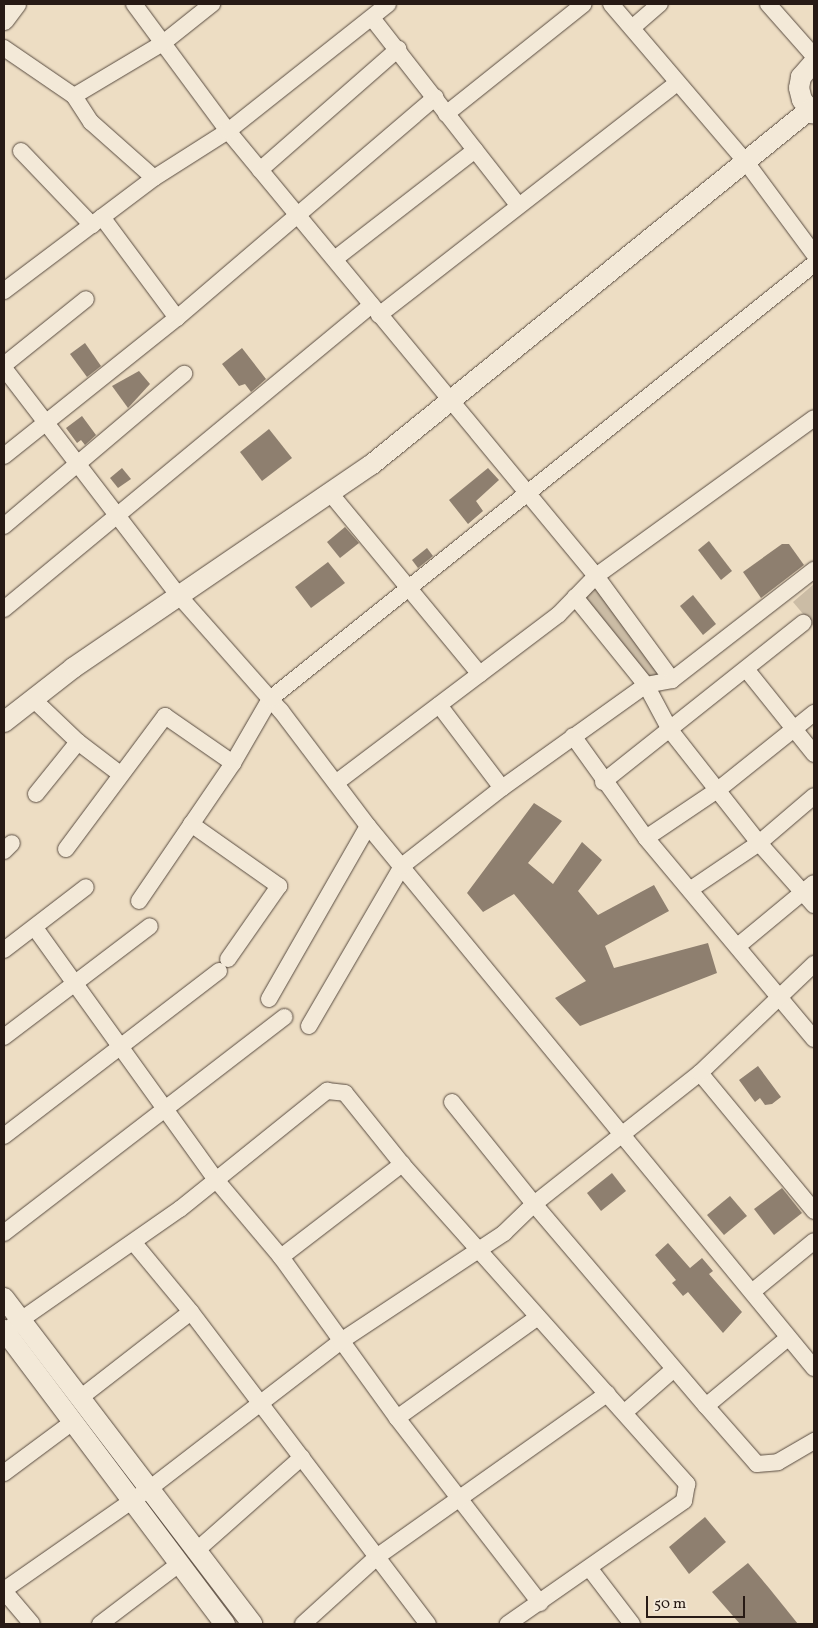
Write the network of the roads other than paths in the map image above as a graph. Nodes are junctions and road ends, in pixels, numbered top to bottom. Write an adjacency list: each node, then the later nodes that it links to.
1 (16, 4): 10 (street)
2 (212, 4): 12 (street)
3 (388, 4): 9 (street)
4 (584, 4): 21 (street)
5 (611, 4): 11 (street)
6 (660, 4): 11 (street)
7 (768, 4): 15 (street)
8 (138, 6): 12 (street)
9 (372, 18): 14 (street); 22 (street)
10 (4, 20)
11 (632, 28): 17 (street)
12 (163, 43): 18 (street); 22 (street)
13 (4, 48): 18 (street)
14 (398, 49): 19 (street); 26 (street)
15 (814, 56)
16 (814, 62): 20 (street)
17 (676, 84): 25 (street); 28 (street)
18 (74, 96): 27 (street)
19 (436, 97): 21 (street); 29 (street)
20 (812, 112): 25 (street)
21 (446, 114): 23 (street)
22 (228, 131): 26 (street); 27 (street)
23 (475, 150): 28 (street); 32 (street)
24 (21, 151): 30 (street)
25 (746, 162): 31 (street); 40 (street)
26 (260, 170): 29 (street)
27 (154, 178): 30 (street)
28 (518, 205): 36 (street)
29 (299, 216): 32 (street); 37 (street)
30 (97, 221): 34 (street); 37 (street)
31 (814, 254)
32 (336, 258): 36 (street)
33 (814, 264): 46 (street)
34 (4, 291)
35 (86, 299): 38 (street)
36 (376, 310): 40 (street); 47 (street)
37 (178, 318): 42 (street)
38 (4, 366): 42 (street)
39 (184, 374): 44 (street)
40 (452, 400): 45 (street); 46 (street)
41 (814, 418): 50 (street)
42 (47, 422): 43 (street); 44 (street)
43 (4, 456)
44 (77, 462): 47 (street); 48 (street)
45 (330, 493): 51 (street); 52 (street)
46 (526, 496): 50 (street); 51 (street)
47 (117, 515): 52 (street); 54 (street)
48 (4, 526)
49 (814, 570): 58 (street)
50 (596, 576): 53 (street); 58 (street)
51 (410, 590): 57 (street); 61 (street)
52 (180, 597): 60 (street); 61 (street)
53 (575, 597): 57 (street); 59 (street)
54 (4, 608)
55 (803, 623): 56 (street)
56 (746, 669): 65 (street); 66 (street)
57 (480, 674): 62 (street)
58 (672, 680): 59 (street)
59 (646, 685): 66 (street); 67 (street)
60 (32, 699): 64 (street); 68 (street)
61 (270, 699): 70 (street); 72 (street)
62 (439, 705): 72 (street); 74 (street)
63 (814, 713): 65 (street)
64 (4, 722)
65 (793, 729): 69 (street); 75 (street)
66 (670, 730): 73 (street); 75 (street)
67 (574, 736): 73 (street); 74 (street)
68 (78, 742): 71 (street); 76 (street)
69 (814, 754)
70 (233, 763): 71 (street); 78 (street)
71 (120, 773): 82 (street)
72 (336, 782): 79 (street)
73 (603, 782): 80 (street)
74 (502, 788): 83 (street)
75 (719, 789): 80 (street); 81 (street)
76 (36, 794)
77 (814, 796): 81 (street)
78 (191, 824): 87 (street); 101 (street)
79 (368, 826): 83 (street); 95 (street)
80 (646, 838): 86 (street)
81 (760, 843): 85 (street); 86 (street)
82 (66, 849)
83 (402, 866): 98 (street); 105 (street)
84 (86, 887): 90 (street)
85 (809, 888): 88 (street); 91 (street)
86 (691, 889): 91 (street)
87 (139, 901)
88 (814, 905)
89 (150, 926): 94 (street)
90 (35, 928): 92 (street); 94 (street)
91 (739, 945): 96 (street)
92 (4, 950)
93 (814, 964): 96 (street)
94 (75, 982): 99 (street); 101 (street)
95 (269, 999)
96 (781, 999): 100 (street); 102 (street)
97 (284, 1017): 104 (street)
98 (309, 1026)
99 (4, 1037)
100 (814, 1039)
101 (121, 1047): 104 (street); 106 (street)
102 (700, 1073): 105 (street); 110 (street)
103 (452, 1102): 109 (street)
104 (165, 1107): 108 (street); 111 (street)
105 (622, 1134): 109 (street); 116 (street)
106 (4, 1136)
107 (402, 1164): 108 (street); 114 (street); 115 (street)
108 (217, 1181): 113 (street); 115 (street)
109 (534, 1204): 114 (street); 124 (street)
110 (814, 1211)
111 (4, 1233)
112 (814, 1241): 116 (street)
113 (134, 1243): 118 (street); 120 (street)
114 (478, 1249): 119 (street); 122 (street)
115 (281, 1258): 122 (street)
116 (752, 1292): 121 (street)
117 (4, 1298): 120 (street)
118 (191, 1312): 126 (street); 127 (street)
119 (538, 1317): 125 (street); 130 (street)
120 (8, 1329): 126 (street); 131 (street)
121 (788, 1338): 123 (street); 128 (street)
122 (341, 1341): 127 (street); 130 (street)
123 (814, 1368)
124 (673, 1370): 128 (street); 129 (street)
125 (607, 1394): 129 (street); 136 (street)
126 (80, 1398): 135 (street)
127 (260, 1405): 133 (street); 135 (street)
128 (706, 1406): 132 (street)
129 (625, 1412): 141 (street)
130 (397, 1418): 136 (street)
131 (74, 1421): 134 (street); 137 (street)
132 (814, 1442)
133 (302, 1457): 138 (street); 139 (street)
134 (4, 1473)
135 (148, 1489): 137 (street); 138 (street)
136 (459, 1498): 139 (street); 143 (street)
137 (132, 1501): 140 (street); 142 (street)
138 (197, 1550): 147 (street)
139 (378, 1556): 148 (street); 149 (street)
140 (180, 1564): 145 (street); 146 (street)
141 (590, 1569): 143 (street); 151 (street)
142 (4, 1591): 144 (street)
143 (540, 1602): 150 (street)
144 (32, 1624)
145 (100, 1624)
146 (225, 1624)
147 (252, 1624)
148 (303, 1624)
149 (428, 1624)
150 (508, 1624)
151 (632, 1624)

